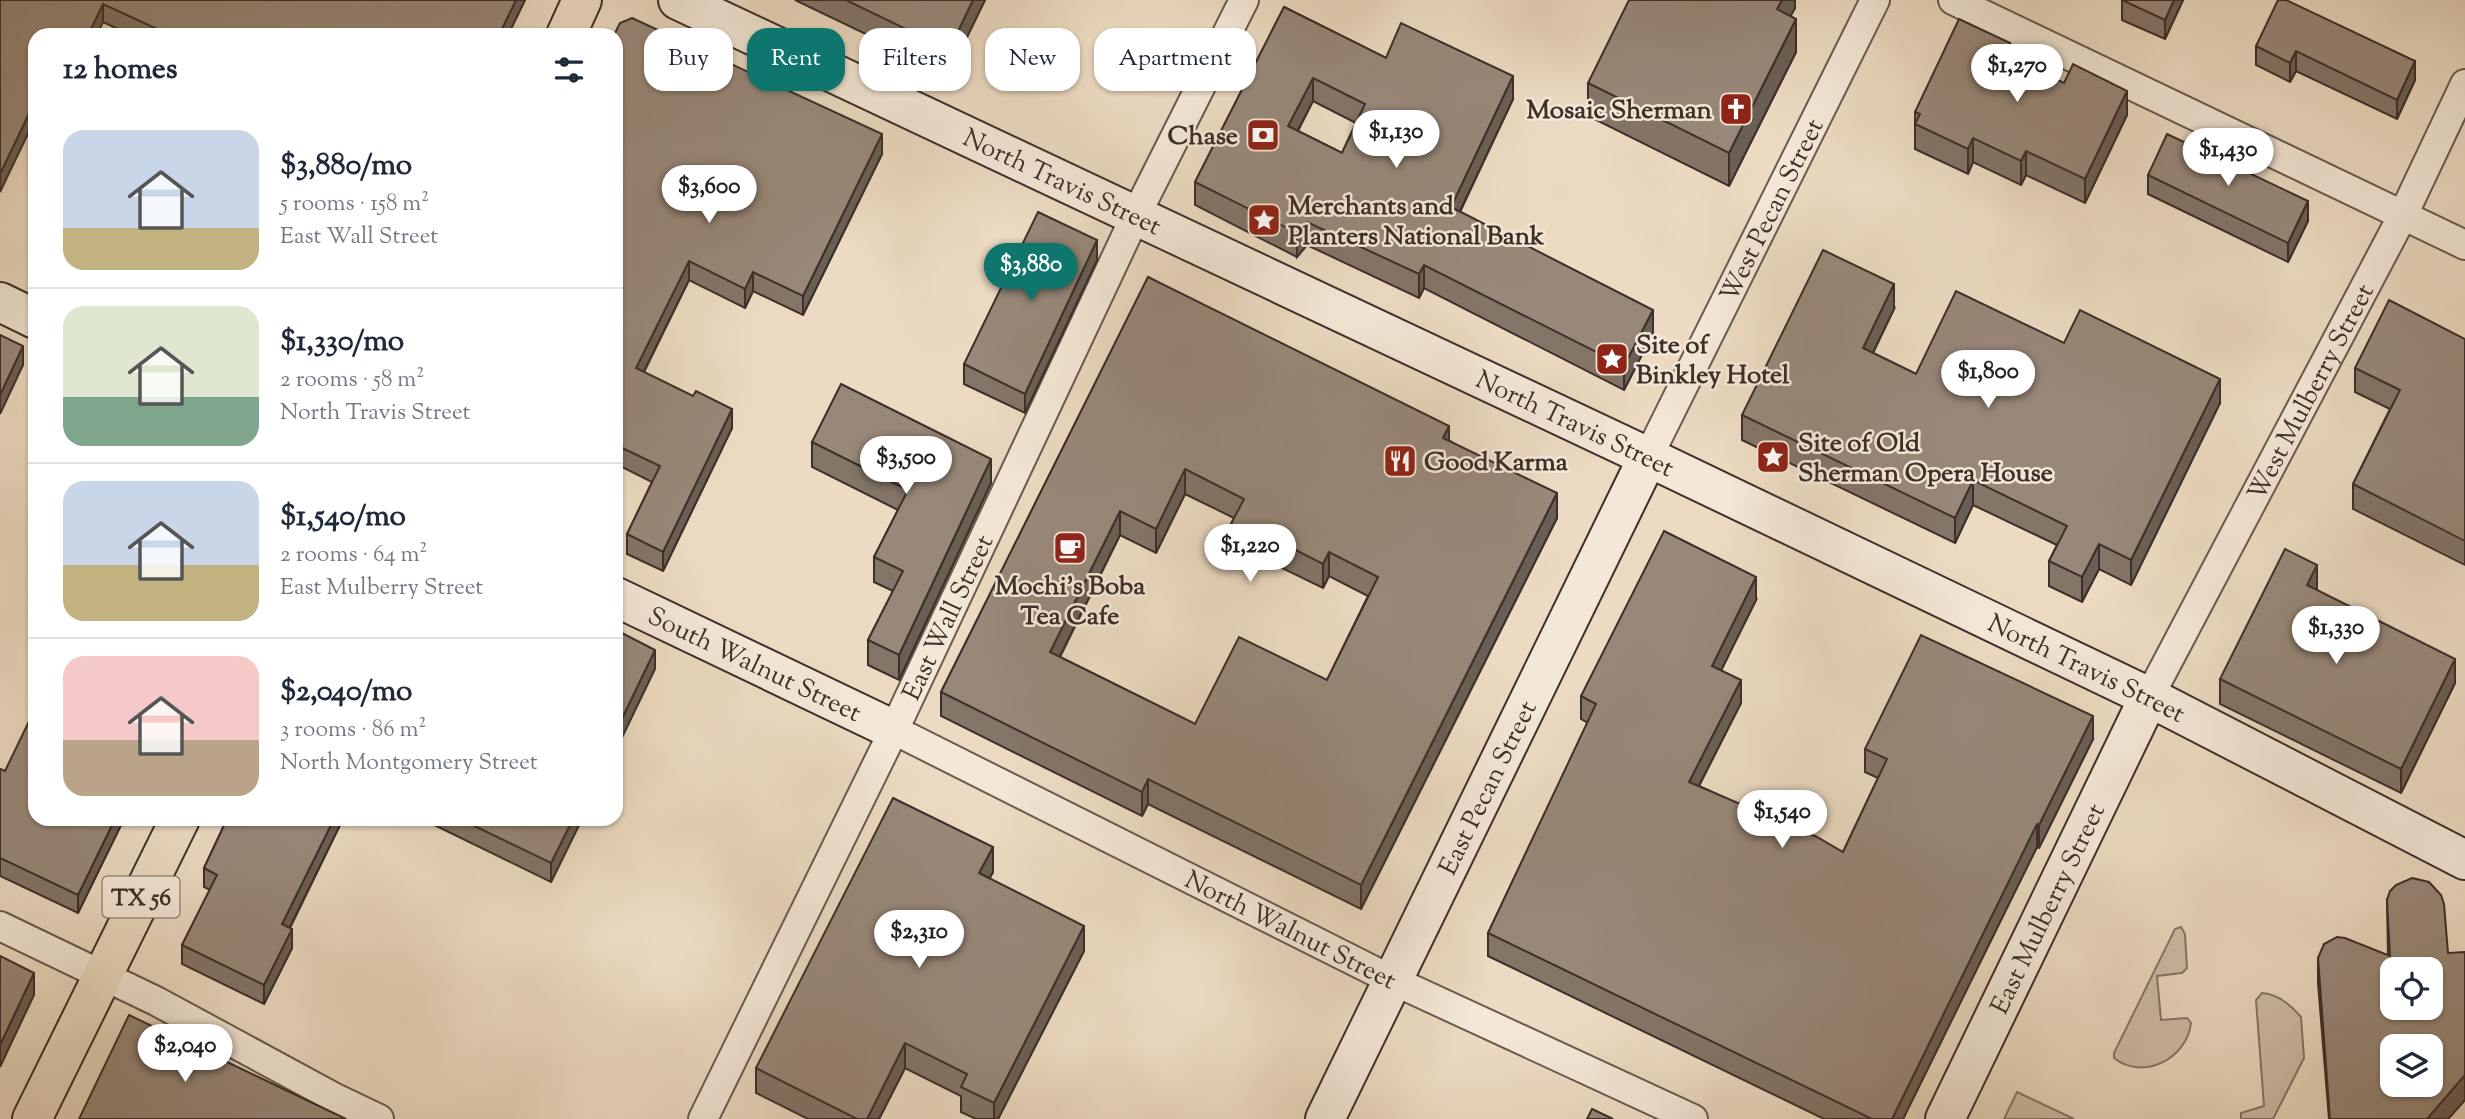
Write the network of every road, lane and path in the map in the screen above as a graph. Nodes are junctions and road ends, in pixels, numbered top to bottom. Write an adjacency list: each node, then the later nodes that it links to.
1 (582, 0): 6 (main road)
2 (678, 0): 8 (main road, North Travis Street)
3 (1244, 0): 8 (street, East Wall Street)
4 (1875, 0): 13 (street, West Pecan Street)
5 (1953, 0): 9 (street)
6 (569, 28)
7 (2465, 84): 9 (street, West Mulberry Street)
8 (1136, 215): 13 (main road, North Travis Street); 16 (street, East Wall Street)
9 (2403, 215): 10 (street); 15 (street, West Mulberry Street)
10 (2465, 244)
11 (0, 302): 12 (main road)
12 (28, 316)
13 (1648, 457): 15 (main road, North Travis Street); 21 (main road, East Pecan Street)
14 (623, 600): 16 (main road, South Walnut Street)
15 (2149, 697): 18 (main road, North Travis Street); 27 (main road, East Mulberry Street)
16 (894, 730): 21 (street, North Walnut Street); 24 (street, East Wall Street)
17 (177, 826): 20 (main road, TX 56)
18 (2465, 860)
19 (0, 926): 20 (street)
20 (102, 976): 22 (main road, TX 56); 23 (street)
21 (1391, 980): 25 (main road, East Pecan Street); 26 (street, North Walnut Street)
22 (32, 1119)
23 (379, 1119)
24 (703, 1119)
25 (1325, 1119)
26 (1693, 1119)
27 (1945, 1119)

